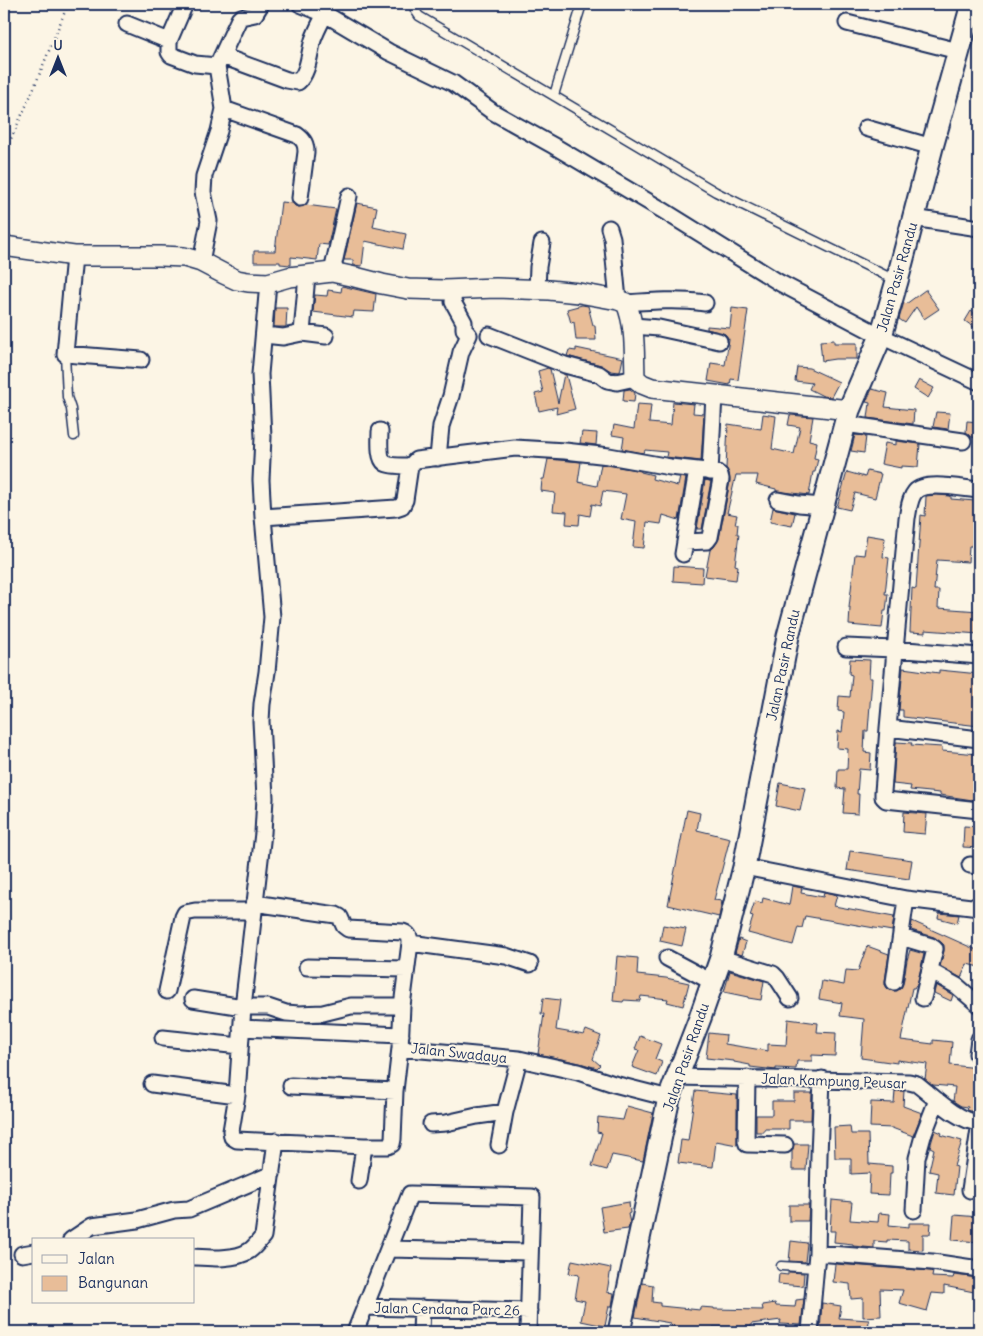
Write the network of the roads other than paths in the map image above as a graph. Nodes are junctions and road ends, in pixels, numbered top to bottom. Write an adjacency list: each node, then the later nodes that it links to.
1 (185, 4): 11 (street)
2 (261, 4): 13 (street)
3 (300, 4): 7 (street)
4 (416, 4): 14 (lane)
5 (582, 4): 14 (lane)
6 (972, 4): 10 (main road, Jalan Pasir Randu)
7 (324, 14): 13 (street); 40 (street)
8 (848, 23): 12 (street)
9 (127, 24): 11 (street)
10 (972, 28): 12 (main road, Jalan Pasir Randu)
11 (169, 41): 13 (street)
12 (958, 51): 17 (main road, Jalan Pasir Randu)
13 (220, 61): 15 (street)
14 (554, 94): 29 (lane)
15 (224, 109): 19 (street); 26 (street)
16 (866, 128): 17 (street)
17 (932, 147): 20 (main road, Jalan Pasir Randu)
18 (350, 196): 27 (street)
19 (300, 198)
20 (913, 218): 22 (street); 29 (main road, Jalan Pasir Randu)
21 (608, 228): 33 (street)
22 (979, 228)
23 (542, 243): 31 (street)
24 (4, 246): 25 (street)
25 (74, 256): 26 (street); 42 (street)
26 (201, 262): 30 (street)
27 (332, 272): 28 (street); 32 (street)
28 (307, 275): 30 (street); 36 (street)
29 (897, 282): 40 (main road, Jalan Pasir Randu)
30 (268, 283): 37 (street)
31 (537, 289): 32 (street); 33 (street)
32 (454, 290): 51 (street)
33 (622, 301): 34 (street); 35 (street)
34 (705, 303)
35 (633, 326): 41 (street); 44 (street)
36 (302, 333): 37 (street); 39 (street)
37 (264, 335): 57 (street)
38 (489, 335): 44 (street)
39 (326, 336)
40 (881, 336): 45 (street); 47 (main road, Jalan Pasir Randu)
41 (719, 340)
42 (65, 354): 43 (street); 49 (lane)
43 (141, 360)
44 (636, 378): 46 (street)
45 (979, 382)
46 (714, 395): 47 (street); 53 (street)
47 (847, 417): 50 (street); 56 (main road, Jalan Pasir Randu)
48 (380, 431): 52 (street)
49 (74, 436)
50 (963, 441)
51 (438, 458): 52 (street); 53 (street)
52 (410, 466): 57 (street)
53 (703, 471): 53 (street)
54 (979, 490): 59 (street)
55 (778, 500): 56 (street)
56 (822, 506): 64 (main road, Jalan Pasir Randu)
57 (262, 517): 66 (street)
58 (846, 647): 59 (street)
59 (894, 649): 60 (street); 61 (street)
60 (979, 656)
61 (888, 728): 62 (street); 63 (street)
62 (979, 739)
63 (979, 810)
64 (744, 867): 65 (street); 71 (main road, Jalan Pasir Randu)
65 (906, 899): 67 (street); 68 (street)
66 (254, 907): 69 (street); 78 (street); 83 (street)
67 (979, 908)
68 (901, 937): 75 (street); 77 (street)
69 (410, 943): 72 (street); 74 (street, Jalan Swadaya)
70 (667, 958): 76 (street)
71 (721, 958): 76 (main road, Jalan Pasir Randu); 79 (street)
72 (530, 964)
73 (307, 966): 74 (street)
74 (406, 969): 84 (street, Jalan Swadaya)
75 (930, 971): 80 (street); 82 (street)
76 (712, 982): 90 (main road, Jalan Pasir Randu)
77 (894, 982)
78 (167, 991)
79 (790, 998)
80 (922, 998)
81 (194, 999): 83 (street)
82 (979, 1005)
83 (243, 1006): 84 (street); 85 (street)
84 (402, 1006): 87 (street, Jalan Swadaya)
85 (241, 1028): 87 (street); 88 (street)
86 (163, 1038): 88 (street)
87 (400, 1041): 89 (street, Jalan Swadaya); 95 (street)
88 (240, 1046): 96 (street)
89 (519, 1059): 97 (street, Jalan Swadaya); 99 (street)
90 (677, 1077): 91 (street, Jalan Kampung Peusar); 97 (main road, Jalan Pasir Randu)
91 (747, 1078): 92 (street, Jalan Kampung Peusar); 105 (street)
92 (822, 1079): 98 (street, Jalan Kampung Peusar); 114 (street)
93 (152, 1084): 96 (street)
94 (291, 1086): 95 (street)
95 (395, 1091): 106 (street)
96 (237, 1095): 103 (street)
97 (669, 1098): 125 (main road, Jalan Pasir Randu)
98 (937, 1100): 100 (street, Jalan Kampung Peusar); 110 (street)
99 (505, 1112): 101 (street); 104 (street)
100 (979, 1123)
101 (431, 1124)
102 (979, 1129): 109 (street)
103 (276, 1142): 106 (street); 107 (street)
104 (499, 1145)
105 (785, 1145)
106 (364, 1146): 108 (street)
107 (272, 1174): 111 (street); 115 (street)
108 (359, 1181)
109 (970, 1190)
110 (914, 1210)
111 (74, 1238)
112 (388, 1249): 113 (street); 113 (street); 119 (street)
113 (530, 1252): 121 (street)
114 (816, 1252): 117 (street); 118 (street)
115 (195, 1258)
116 (781, 1266): 117 (lane)
117 (815, 1268): 126 (street)
118 (979, 1269)
119 (365, 1307): 120 (street, Jalan Cendana Parc 26); 122 (street)
120 (422, 1308): 121 (street, Jalan Cendana Parc 26); 123 (street)
121 (529, 1311): 124 (street)
122 (355, 1332)
123 (421, 1332)
124 (528, 1332)
125 (619, 1332)
126 (810, 1332)

